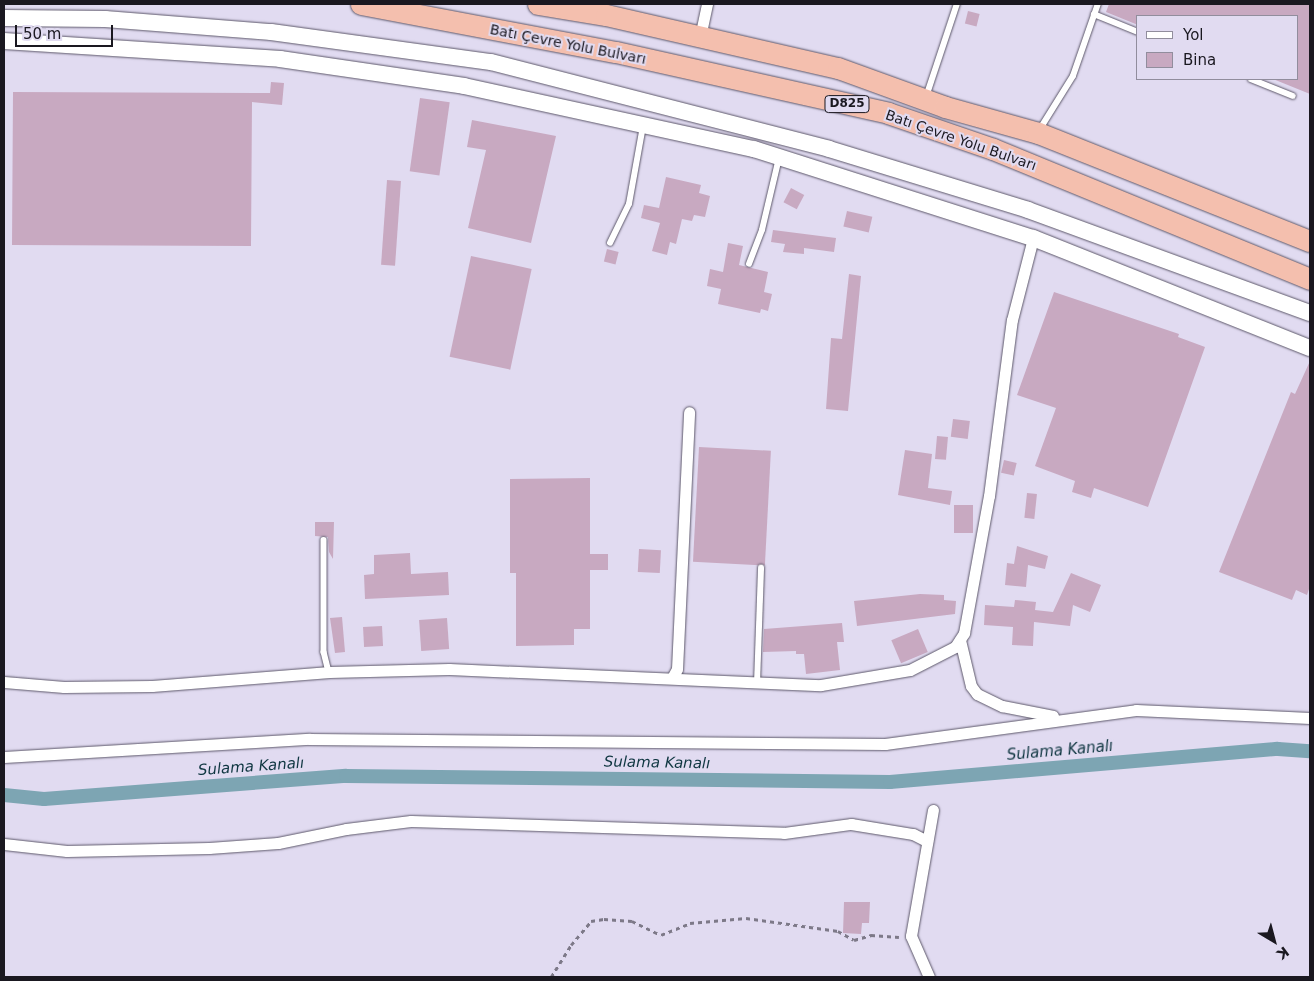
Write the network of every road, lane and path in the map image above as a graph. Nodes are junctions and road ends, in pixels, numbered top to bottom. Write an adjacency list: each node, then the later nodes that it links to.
1 (361, 4): 21 (highway, Batı Çevre Yolu Bulvarı / D825)
2 (538, 4): 9 (highway, Batı Çevre Yolu Bulvarı / D825)
3 (707, 4): 9 (street)
4 (957, 4): 13 (lane)
5 (1098, 4): 6 (lane)
6 (1094, 14): 8 (lane); 15 (lane)
7 (4, 18): 22 (main road)
8 (1136, 31)
9 (700, 37): 13 (highway, Batı Çevre Yolu Bulvarı / D825)
10 (4, 42): 14 (main road)
11 (1253, 80): 12 (lane)
12 (1293, 96)
13 (925, 100): 15 (highway, Batı Çevre Yolu Bulvarı / D825)
14 (643, 125): 16 (main road); 19 (lane)
15 (1038, 133): 18 (highway, Batı Çevre Yolu Bulvarı / D825)
16 (779, 156): 17 (main road); 20 (lane)
17 (1033, 238): 23 (main road); 27 (street)
18 (1310, 241)
19 (610, 243)
20 (749, 264)
21 (1310, 279)
22 (1310, 313)
23 (1310, 348)
24 (689, 412): 29 (street)
25 (324, 540): 28 (lane)
26 (761, 568): 31 (lane)
27 (960, 640): 31 (street); 32 (street)
28 (329, 672): 29 (street); 30 (street)
29 (672, 678): 31 (street)
30 (4, 682)
31 (757, 684)
32 (1089, 716): 33 (street); 34 (street)
33 (1310, 718)
34 (4, 757)
35 (932, 810): 36 (street)
36 (927, 841): 37 (street); 38 (street)
37 (4, 844)
38 (911, 936): 39 (path); 40 (street)
39 (551, 977)
40 (929, 977)

